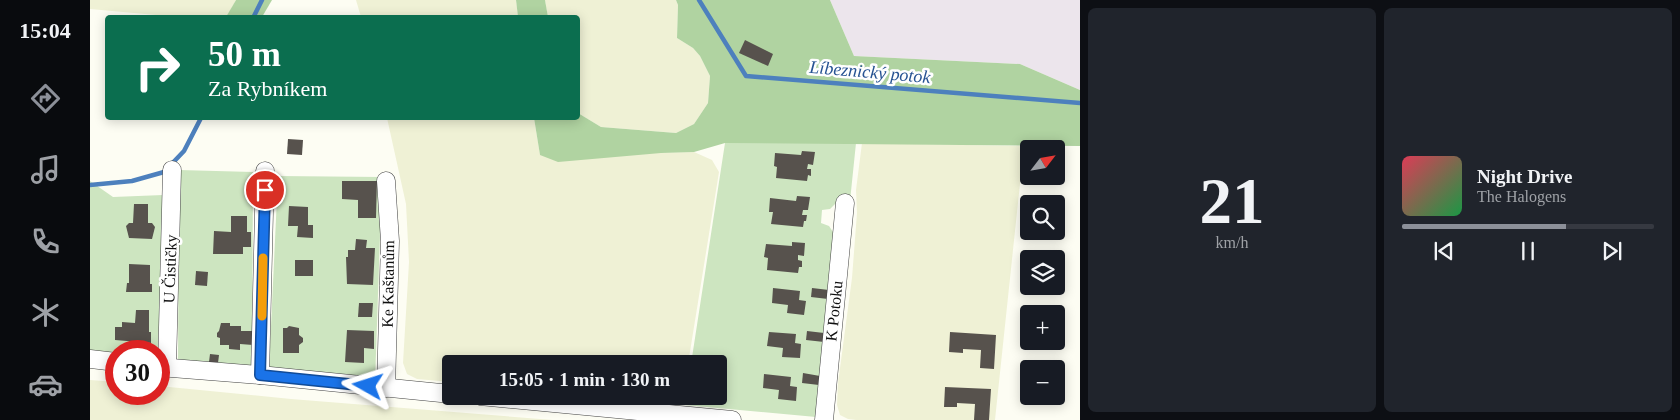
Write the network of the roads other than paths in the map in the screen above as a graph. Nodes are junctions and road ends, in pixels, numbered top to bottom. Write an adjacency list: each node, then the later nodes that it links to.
1 (172, 170): 5 (street, U Čističky)
2 (265, 171): 9 (street)
3 (386, 182): 10 (street, Ke Kaštanům)
4 (845, 203): 15 (street, K Potoku)
5 (164, 340)
6 (90, 359): 7 (street)
7 (105, 361)
8 (170, 368): 9 (street)
9 (260, 375): 10 (street)
10 (386, 388): 11 (street)
11 (442, 393)
12 (570, 405): 13 (street)
13 (710, 419): 14 (street)
14 (732, 420)
15 (824, 420)

